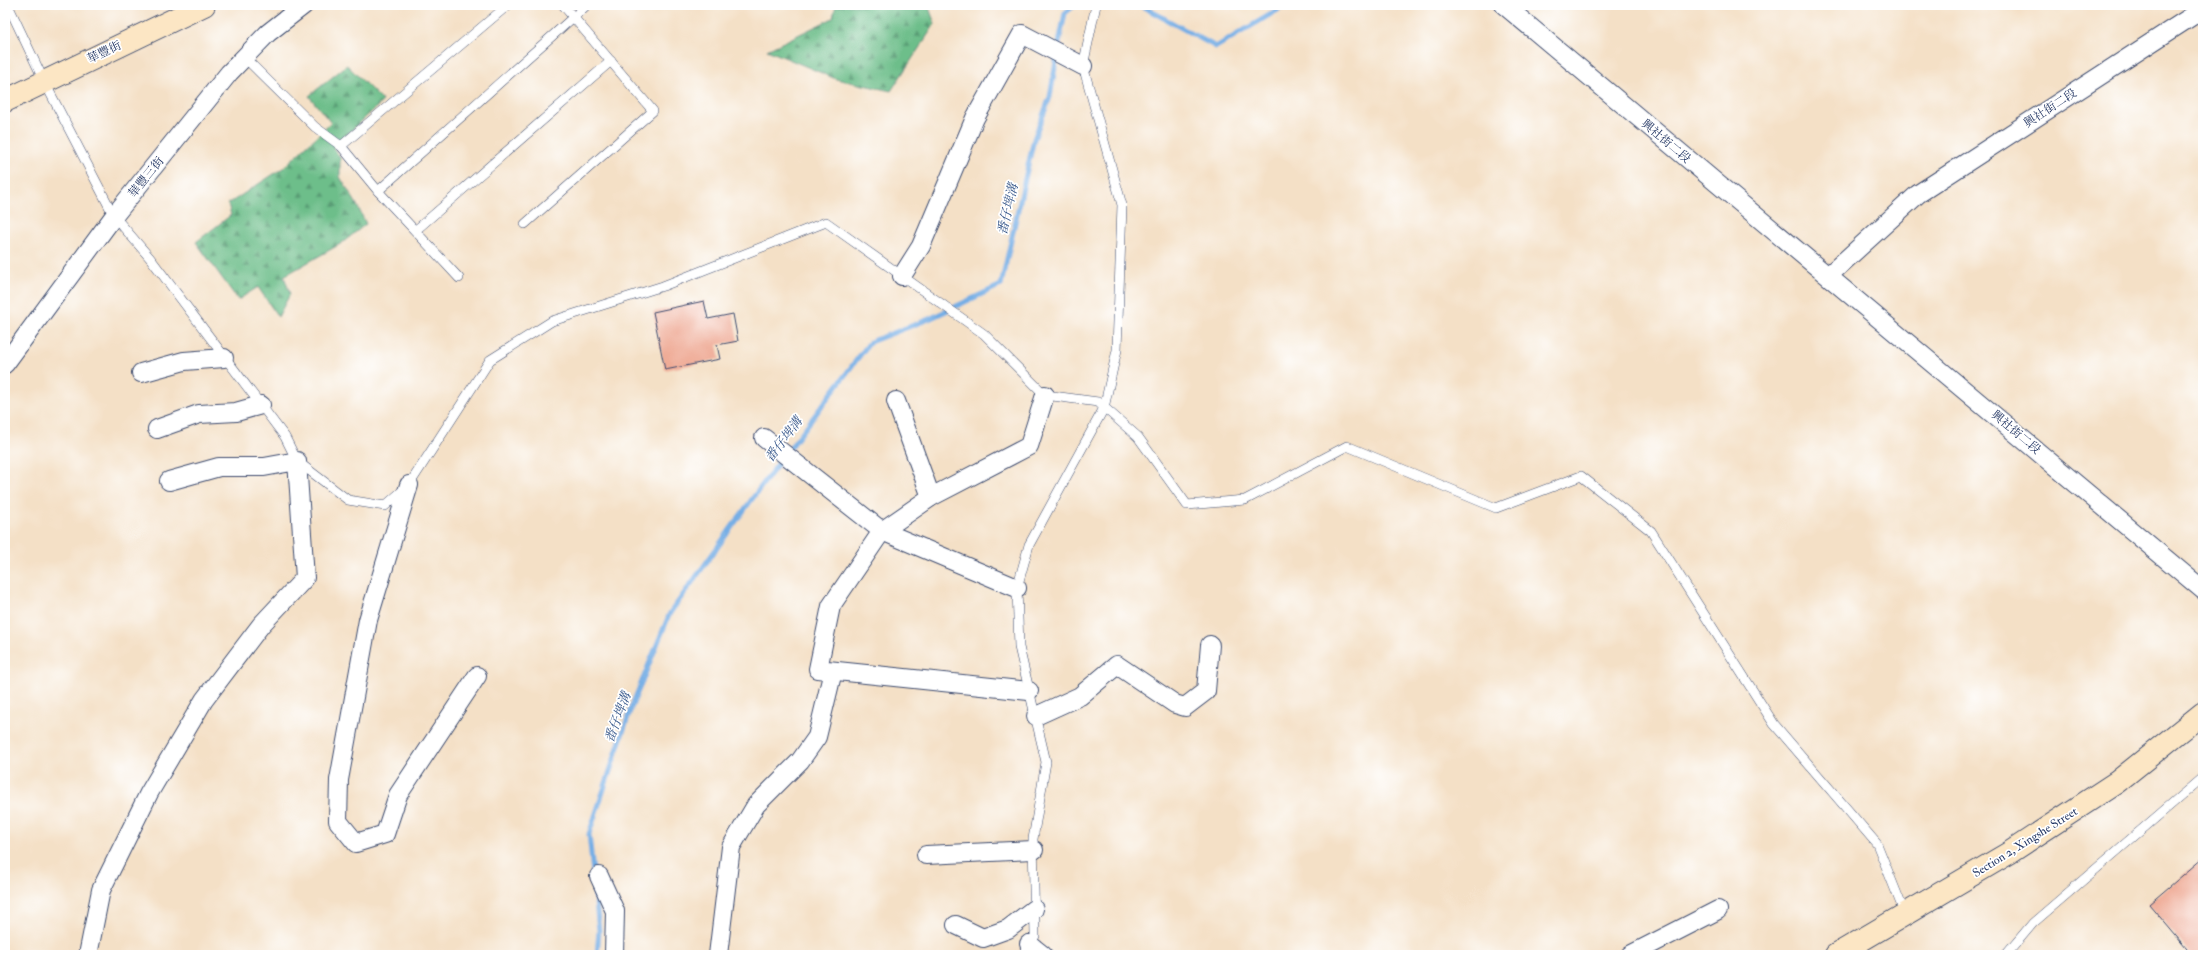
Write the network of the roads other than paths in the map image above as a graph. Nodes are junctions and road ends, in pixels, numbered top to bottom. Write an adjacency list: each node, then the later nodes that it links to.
1 (8, 5): 14 (lane)
2 (204, 5): 14 (street, 華豐街)
3 (304, 5): 11 (street, 華豐三街)
4 (508, 5): 16 (lane)
5 (563, 5): 10 (lane)
6 (587, 5): 10 (lane)
7 (1096, 5): 13 (lane)
8 (1504, 5): 21 (street, 興社街二段)
9 (2203, 9): 21 (street, 興社街二段)
10 (573, 17): 12 (lane); 17 (lane)
11 (244, 56): 16 (lane); 18 (street, 華豐三街)
12 (611, 61): 19 (lane); 20 (lane)
13 (1083, 66): 22 (street); 30 (lane)
14 (44, 81): 15 (street, 華豐街); 18 (lane)
15 (5, 101)
16 (341, 146): 17 (lane)
17 (378, 191): 20 (lane)
18 (114, 216): 24 (lane); 25 (street, 華豐三街)
19 (525, 224)
20 (416, 230): 23 (lane)
21 (1829, 275): 39 (street, 興社街二段)
22 (902, 276): 27 (lane); 35 (lane)
23 (459, 278)
24 (224, 358): 26 (street); 29 (lane)
25 (5, 364)
26 (141, 373)
27 (1045, 395): 30 (lane); 36 (street)
28 (896, 402): 36 (street)
29 (261, 406): 31 (street); 33 (lane)
30 (1104, 408): 38 (lane); 52 (lane)
31 (157, 429)
32 (764, 438): 37 (street)
33 (297, 461): 34 (street); 35 (lane); 55 (street)
34 (169, 481)
35 (409, 484): 42 (street)
36 (931, 497): 37 (street)
37 (882, 531): 38 (street); 41 (street)
38 (1017, 588): 43 (lane)
39 (2203, 590)
40 (1210, 646): 45 (street)
41 (834, 671): 43 (street); 57 (street)
42 (477, 676)
43 (1029, 690): 45 (lane)
44 (2203, 713): 52 (street, Section 2, Xingshe Street)
45 (1036, 716): 47 (lane)
46 (2203, 776): 60 (lane)
47 (1034, 850): 48 (street); 50 (lane)
48 (926, 855)
49 (599, 876): 56 (street)
50 (1034, 909): 53 (street); 54 (lane)
51 (1718, 910): 58 (street)
52 (1906, 915): 59 (street, Section 2, Xingshe Street)
53 (956, 925)
54 (1031, 951)
55 (88, 955)
56 (614, 955)
57 (718, 955)
58 (1630, 955)
59 (1836, 955)
60 (2006, 955)

